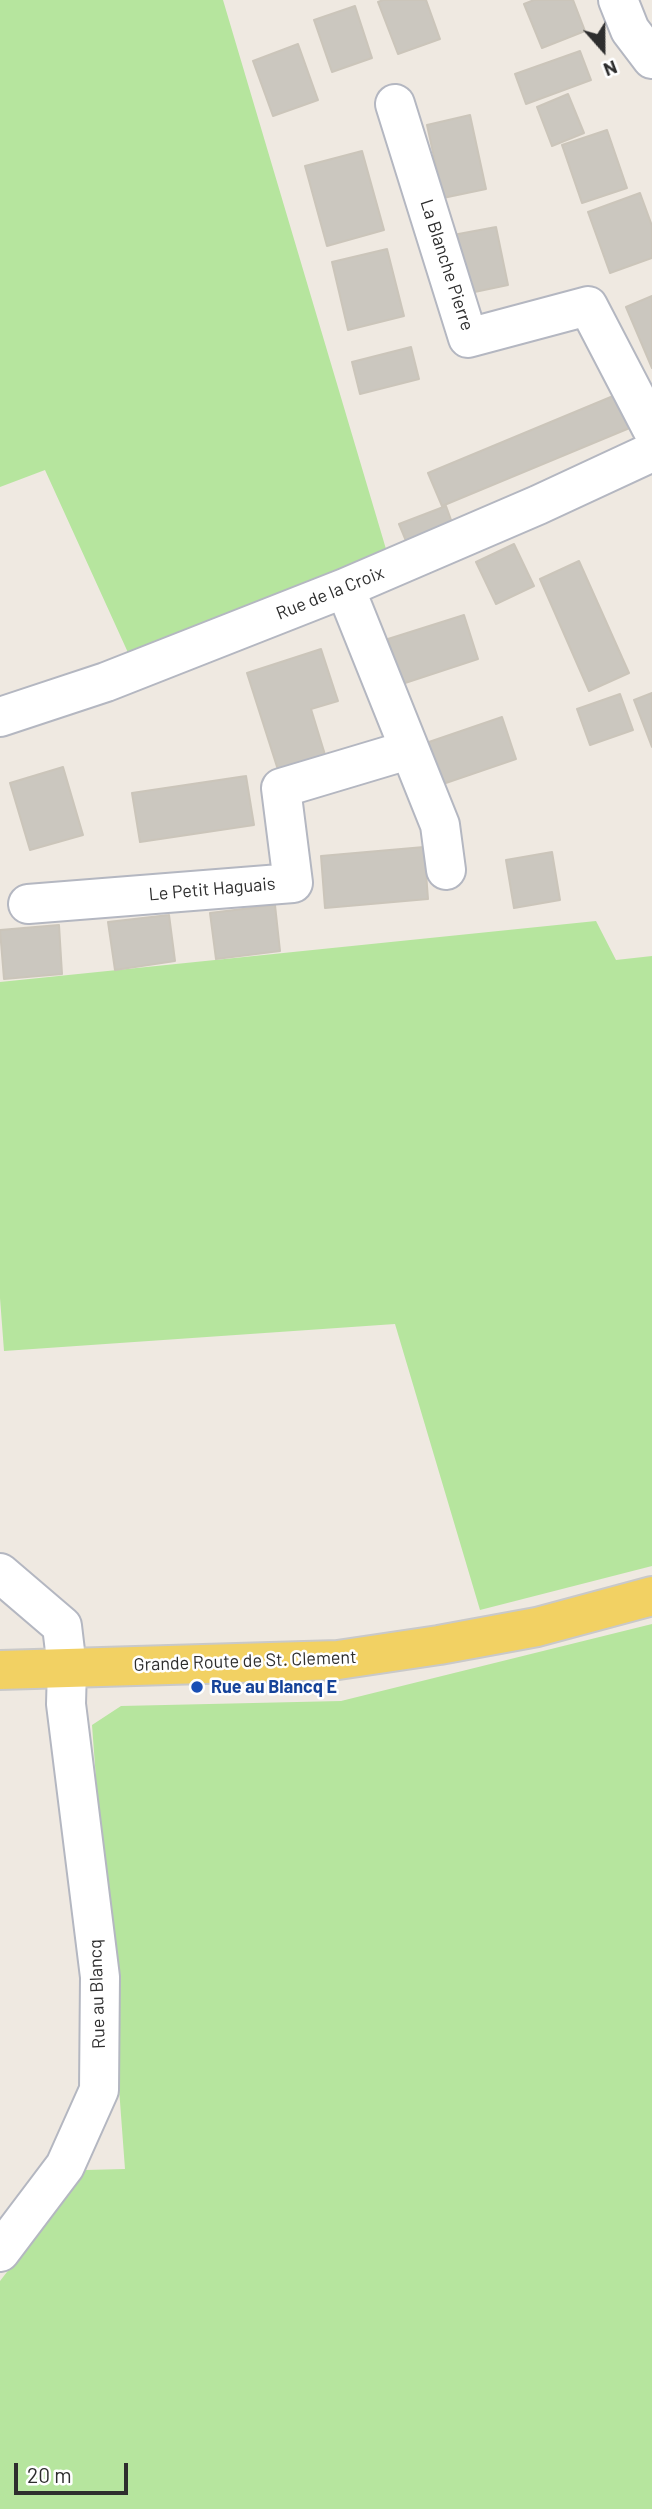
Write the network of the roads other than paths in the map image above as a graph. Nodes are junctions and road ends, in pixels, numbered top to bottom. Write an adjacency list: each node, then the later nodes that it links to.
1 (618, 0): 2 (street)
2 (652, 59)
3 (396, 104): 4 (street, La Blanche Pierre)
4 (652, 429)
5 (652, 452): 6 (street, Rue de la Croix)
6 (345, 588): 7 (street, Rue de la Croix); 8 (street)
7 (0, 717)
8 (408, 750): 9 (street); 10 (street, Le Petit Haguais)
9 (446, 870)
10 (28, 904)
11 (0, 1573): 13 (street, Rue au Blancq)
12 (652, 1596): 13 (main road, Grande Route de St. Clement)
13 (67, 1668): 14 (main road, Grande Route de St. Clement); 15 (street, Rue au Blancq)
14 (0, 1670)
15 (0, 2252)

